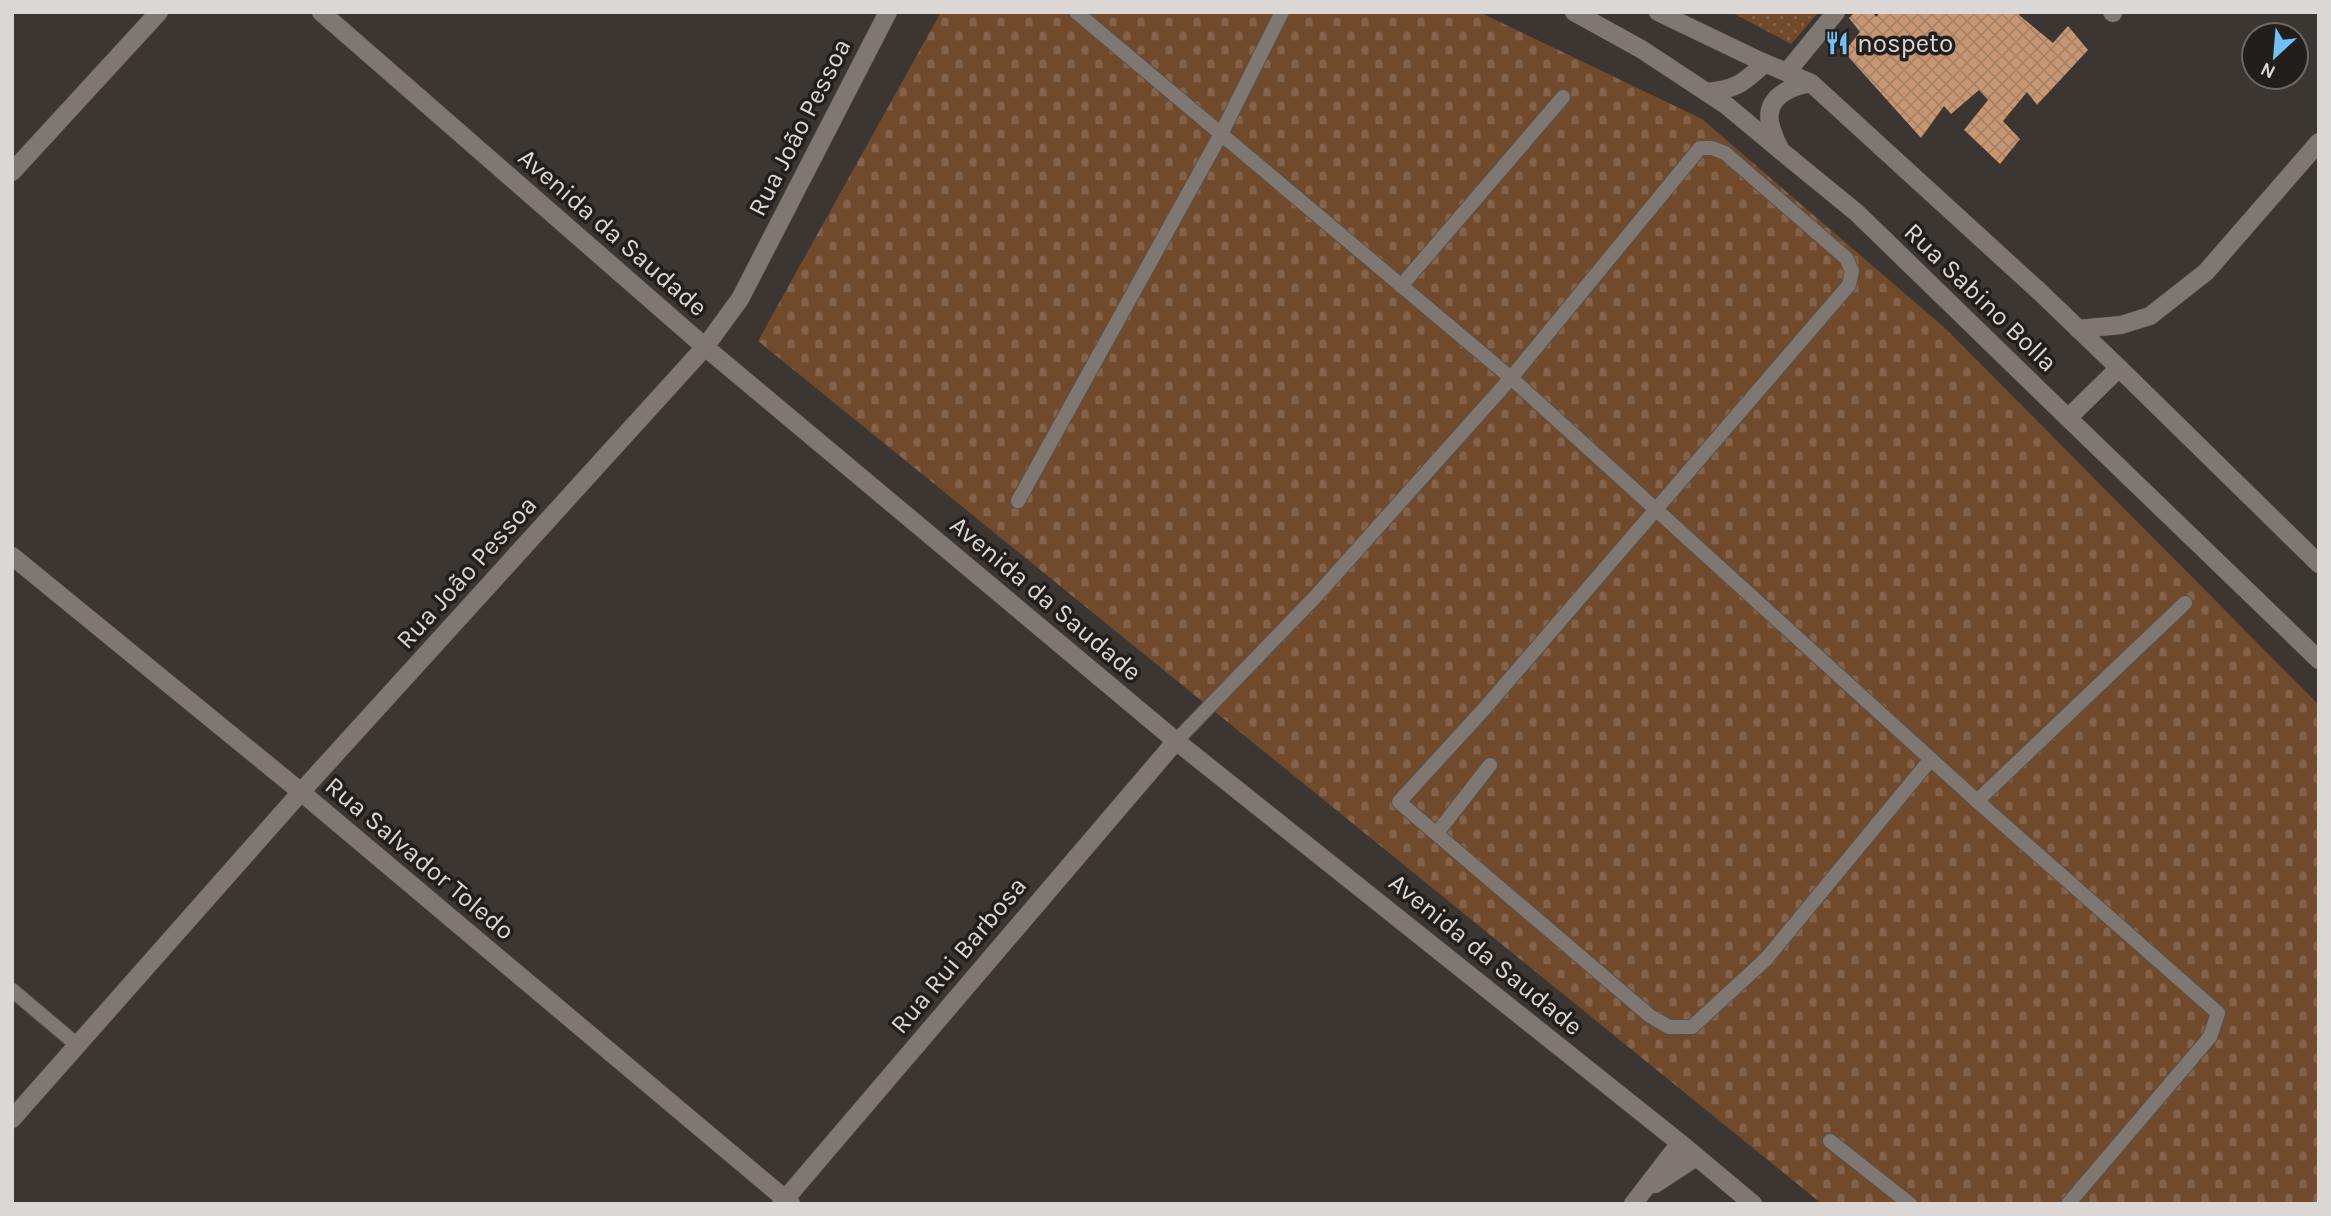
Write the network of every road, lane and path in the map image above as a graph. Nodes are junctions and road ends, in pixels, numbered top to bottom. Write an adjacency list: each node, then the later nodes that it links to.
1 (159, 12): 17 (street)
2 (321, 12): 20 (street, Avenida da Saudade)
3 (888, 12): 20 (street, Rua João Pessoa)
4 (1076, 12): 14 (lane)
5 (1282, 12): 14 (lane)
6 (1574, 12): 12 (street, Rua Sabino Bolla)
7 (1658, 12): 9 (street, Rua Sabino Bolla)
8 (1836, 12): 10 (street)
9 (1765, 63): 10 (street, Rua Sabino Bolla); 12 (street)
10 (1787, 72): 11 (street, Rua Sabino Bolla)
11 (1811, 83): 16 (street); 19 (street, Rua Sabino Bolla)
12 (1706, 92): 16 (street, Rua Sabino Bolla)
13 (1563, 97): 18 (lane)
14 (1221, 134): 18 (lane); 24 (lane)
15 (2319, 142): 19 (street)
16 (1780, 149): 23 (street, Rua Sabino Bolla)
17 (12, 172)
18 (1401, 286): 22 (lane)
19 (2078, 329): 21 (street, Rua Sabino Bolla)
20 (705, 347): 30 (street, Avenida da Saudade); 33 (street, Rua João Pessoa)
21 (2119, 369): 23 (street); 27 (street, Rua Sabino Bolla)
22 (1511, 378): 25 (lane); 25 (lane); 30 (lane)
23 (2068, 418): 29 (street, Rua Sabino Bolla)
24 (1018, 502)
25 (1656, 509): 31 (lane); 35 (lane)
26 (12, 556): 33 (street, Rua Salvador Toledo)
27 (2319, 564)
28 (2185, 603): 34 (lane)
29 (2319, 660)
30 (1176, 741): 40 (street, Avenida da Saudade); 43 (street, Rua Rui Barbosa)
31 (1931, 759): 34 (lane); 35 (lane)
32 (1490, 765): 35 (lane)
33 (301, 792): 37 (street, Rua João Pessoa); 43 (street, Rua Salvador Toledo)
34 (1977, 801): 46 (lane)
35 (1437, 833)
36 (12, 990): 37 (lane)
37 (76, 1044): 38 (street, Rua João Pessoa)
38 (12, 1119)
39 (1830, 1141): 45 (lane)
40 (1680, 1143): 41 (street, Avenida da Saudade); 42 (street)
41 (1696, 1157): 42 (street); 44 (street, Avenida da Saudade)
42 (1638, 1198)
43 (786, 1202)
44 (1753, 1204)
45 (1910, 1204)
46 (2068, 1204)

